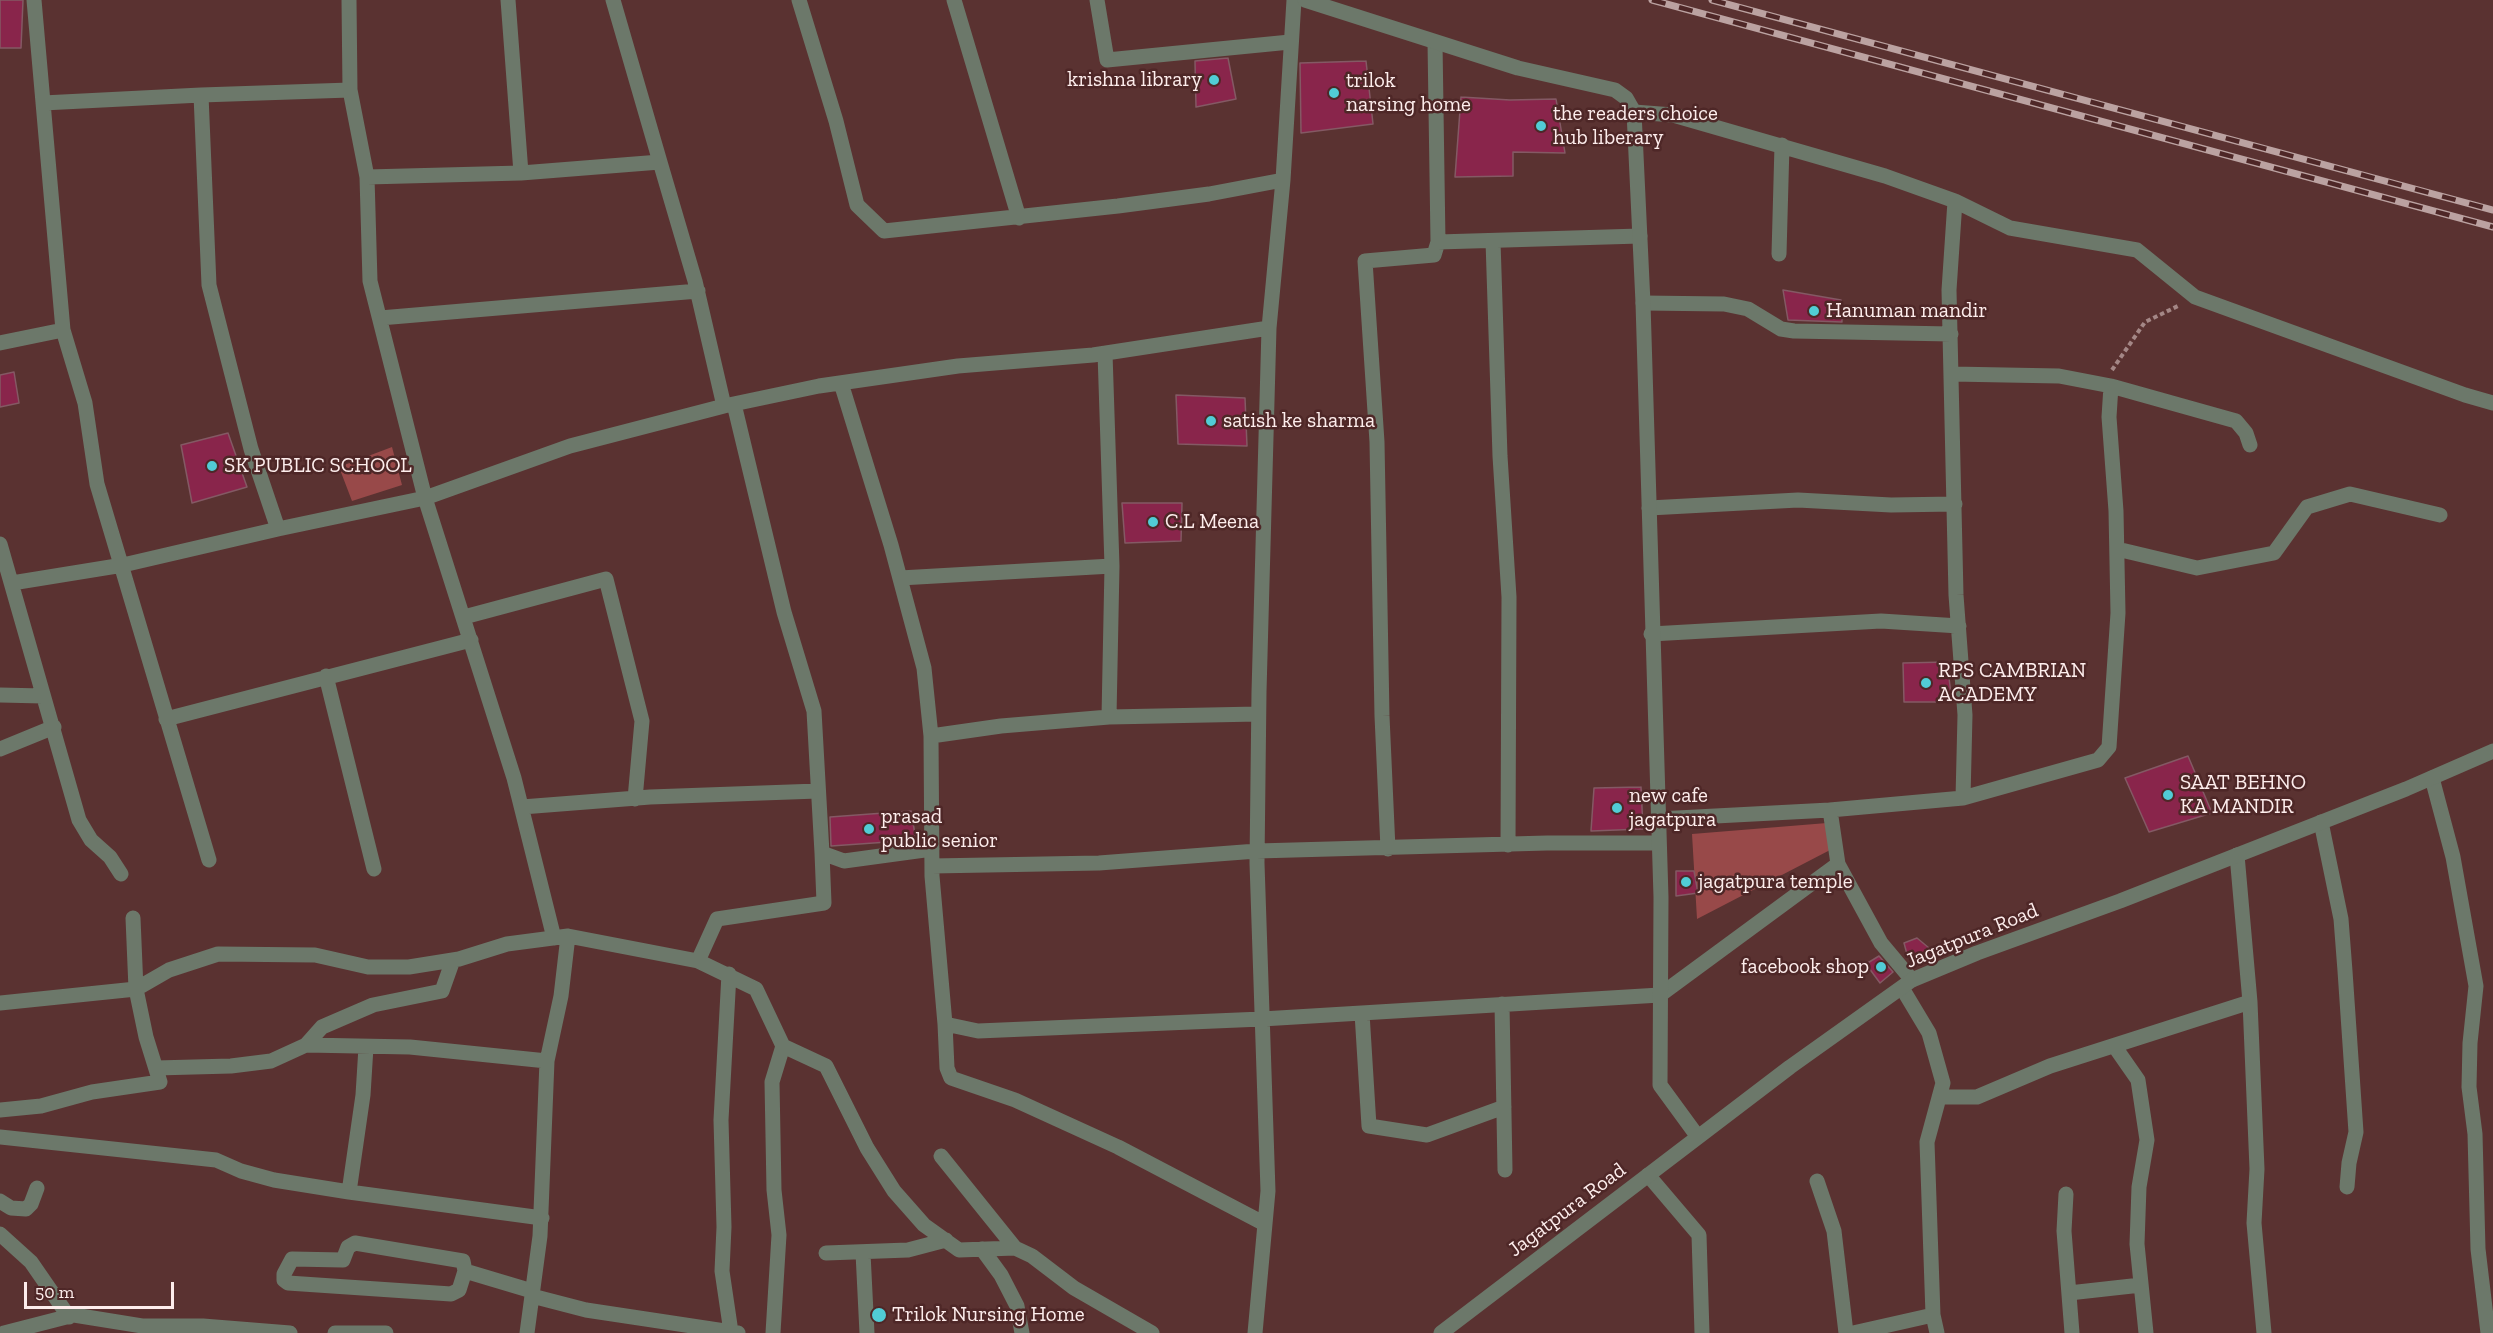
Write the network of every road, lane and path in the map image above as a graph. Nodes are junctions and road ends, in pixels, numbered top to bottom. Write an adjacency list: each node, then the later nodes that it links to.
1 (34, 0): 14 (street)
2 (349, 0): 12 (street)
3 (508, 0): 18 (street)
4 (613, 0): 17 (street)
5 (799, 0): 22 (street)
6 (954, 0): 22 (street)
7 (1097, 0): 10 (street)
8 (1294, 0): 10 (street)
9 (1305, 0): 11 (street)
10 (1290, 42): 20 (street)
11 (1435, 42): 15 (street); 25 (street)
12 (350, 90): 13 (street); 19 (street)
13 (201, 95): 14 (street); 46 (street)
14 (44, 103): 32 (street)
15 (1634, 112): 16 (street); 23 (street)
16 (1782, 145): 21 (street); 26 (street)
17 (660, 162): 18 (street); 27 (street)
18 (521, 173): 19 (street)
19 (367, 177): 30 (street)
20 (1283, 180): 22 (street); 31 (street)
21 (1955, 201): 28 (street); 33 (street)
22 (1019, 218)
23 (1640, 236): 24 (street); 29 (street)
24 (1493, 241): 25 (street); 76 (street)
25 (1438, 242): 78 (street)
26 (1779, 254)
27 (698, 291): 30 (street); 40 (street)
28 (2195, 297): 38 (path); 39 (street)
29 (1643, 303): 33 (street); 44 (street)
30 (380, 318): 42 (street)
31 (1269, 328): 35 (street); 60 (street)
32 (63, 330): 34 (street); 49 (street)
33 (1951, 334): 36 (street)
34 (0, 343)
35 (1105, 353): 37 (street); 50 (street)
36 (1952, 374): 38 (street); 43 (street)
37 (841, 383): 40 (street); 51 (street)
38 (2111, 386): 41 (street); 48 (street)
39 (2493, 403)
40 (729, 405): 42 (street); 68 (street)
41 (2250, 445)
42 (425, 498): 46 (street); 53 (street)
43 (1955, 504): 44 (street); 54 (street)
44 (1649, 508): 55 (street)
45 (2440, 514): 48 (street)
46 (278, 529): 49 (street)
47 (0, 544): 52 (street)
48 (2117, 549): 69 (street)
49 (123, 565): 52 (street); 62 (street)
50 (1112, 566): 51 (street); 61 (street)
51 (900, 578): 64 (street)
52 (12, 583): 59 (street)
53 (464, 617): 56 (street); 70 (street)
54 (1959, 626): 55 (street); 69 (street)
55 (1652, 634): 73 (street)
56 (471, 640): 57 (street); 71 (street)
57 (326, 676): 62 (street); 85 (street)
58 (0, 695): 59 (street)
59 (43, 696): 63 (street)
60 (1258, 714): 61 (street); 79 (street)
61 (1109, 717): 64 (street)
62 (166, 719): 82 (street)
63 (54, 727): 65 (street); 86 (street)
64 (931, 736): 77 (street)
65 (0, 749)
66 (2493, 751): 67 (street, Jagatpura Road)
67 (2432, 778): 74 (street, Jagatpura Road); 155 (street)
68 (818, 791): 70 (street); 80 (street)
69 (1963, 798): 72 (street)
70 (635, 799): 71 (street)
71 (522, 807): 88 (street)
72 (1830, 810): 73 (street); 83 (street)
73 (1658, 819): 75 (street)
74 (2321, 822): 81 (street, Jagatpura Road); 116 (street)
75 (1658, 843): 76 (street); 94 (street)
76 (1508, 845): 78 (street)
77 (932, 849): 80 (street); 84 (street)
78 (1389, 849): 79 (street)
79 (1257, 851): 84 (street); 99 (street)
80 (822, 854): 90 (street)
81 (2237, 855): 92 (street, Jagatpura Road); 95 (street)
82 (209, 860)
83 (1838, 864): 92 (street); 94 (street)
84 (932, 866): 100 (street)
85 (374, 869)
86 (121, 874)
87 (133, 918): 93 (street)
88 (561, 937): 89 (street); 90 (street); 105 (street)
89 (453, 960): 93 (street); 101 (street)
90 (698, 961): 91 (street)
91 (729, 974): 102 (street); 136 (street)
92 (1907, 984): 107 (street); 111 (street, Jagatpura Road)
93 (136, 989): 96 (street); 106 (street)
94 (1660, 995): 97 (street); 111 (street)
95 (2250, 1002): 104 (street); 154 (street)
96 (0, 1003)
97 (1502, 1004): 98 (street); 108 (street)
98 (1362, 1013): 99 (street); 108 (street)
99 (1262, 1019): 100 (street); 122 (street)
100 (945, 1024): 122 (street)
101 (306, 1046): 103 (street); 106 (street)
102 (783, 1046): 124 (street); 142 (street)
103 (366, 1047): 105 (street); 118 (street)
104 (2115, 1047): 107 (street); 130 (street)
105 (546, 1060): 121 (street)
106 (156, 1068): 109 (street)
107 (1939, 1097): 133 (street)
108 (1504, 1107): 113 (street)
109 (0, 1110)
110 (0, 1137): 118 (street)
111 (1698, 1137): 114 (street, Jagatpura Road)
112 (942, 1156): 125 (street)
113 (1505, 1170)
114 (1648, 1175): 147 (street, Jagatpura Road); 148 (street)
115 (1817, 1181): 149 (street)
116 (2347, 1187)
117 (37, 1188): 120 (street)
118 (349, 1192): 121 (street)
119 (2066, 1194): 131 (street)
120 (0, 1201)
121 (542, 1218): 132 (street)
122 (1265, 1224): 146 (street)
123 (0, 1234): 134 (street)
124 (946, 1240): 126 (street); 128 (street)
125 (1015, 1248): 126 (street); 145 (street)
126 (982, 1249): 144 (street)
127 (826, 1253): 128 (street)
128 (863, 1253): 143 (street)
129 (465, 1271): 129 (street); 132 (street)
130 (2141, 1286): 131 (street); 153 (street)
131 (2069, 1293): 152 (street)
132 (532, 1294): 136 (street); 141 (street)
133 (1932, 1315): 150 (street); 151 (street)
134 (69, 1317): 135 (street); 137 (street)
135 (100, 1326): 138 (street)
136 (735, 1332)
137 (4, 1333)
138 (290, 1333)
139 (335, 1333): 140 (street)
140 (386, 1333)
141 (527, 1333)
142 (773, 1333)
143 (867, 1333)
144 (1022, 1333)
145 (1149, 1333)
146 (1255, 1333)
147 (1441, 1333)
148 (1702, 1333)
149 (1846, 1333)
150 (1853, 1333)
151 (1937, 1333)
152 (2072, 1333)
153 (2146, 1333)
154 (2264, 1333)
155 (2488, 1333)

